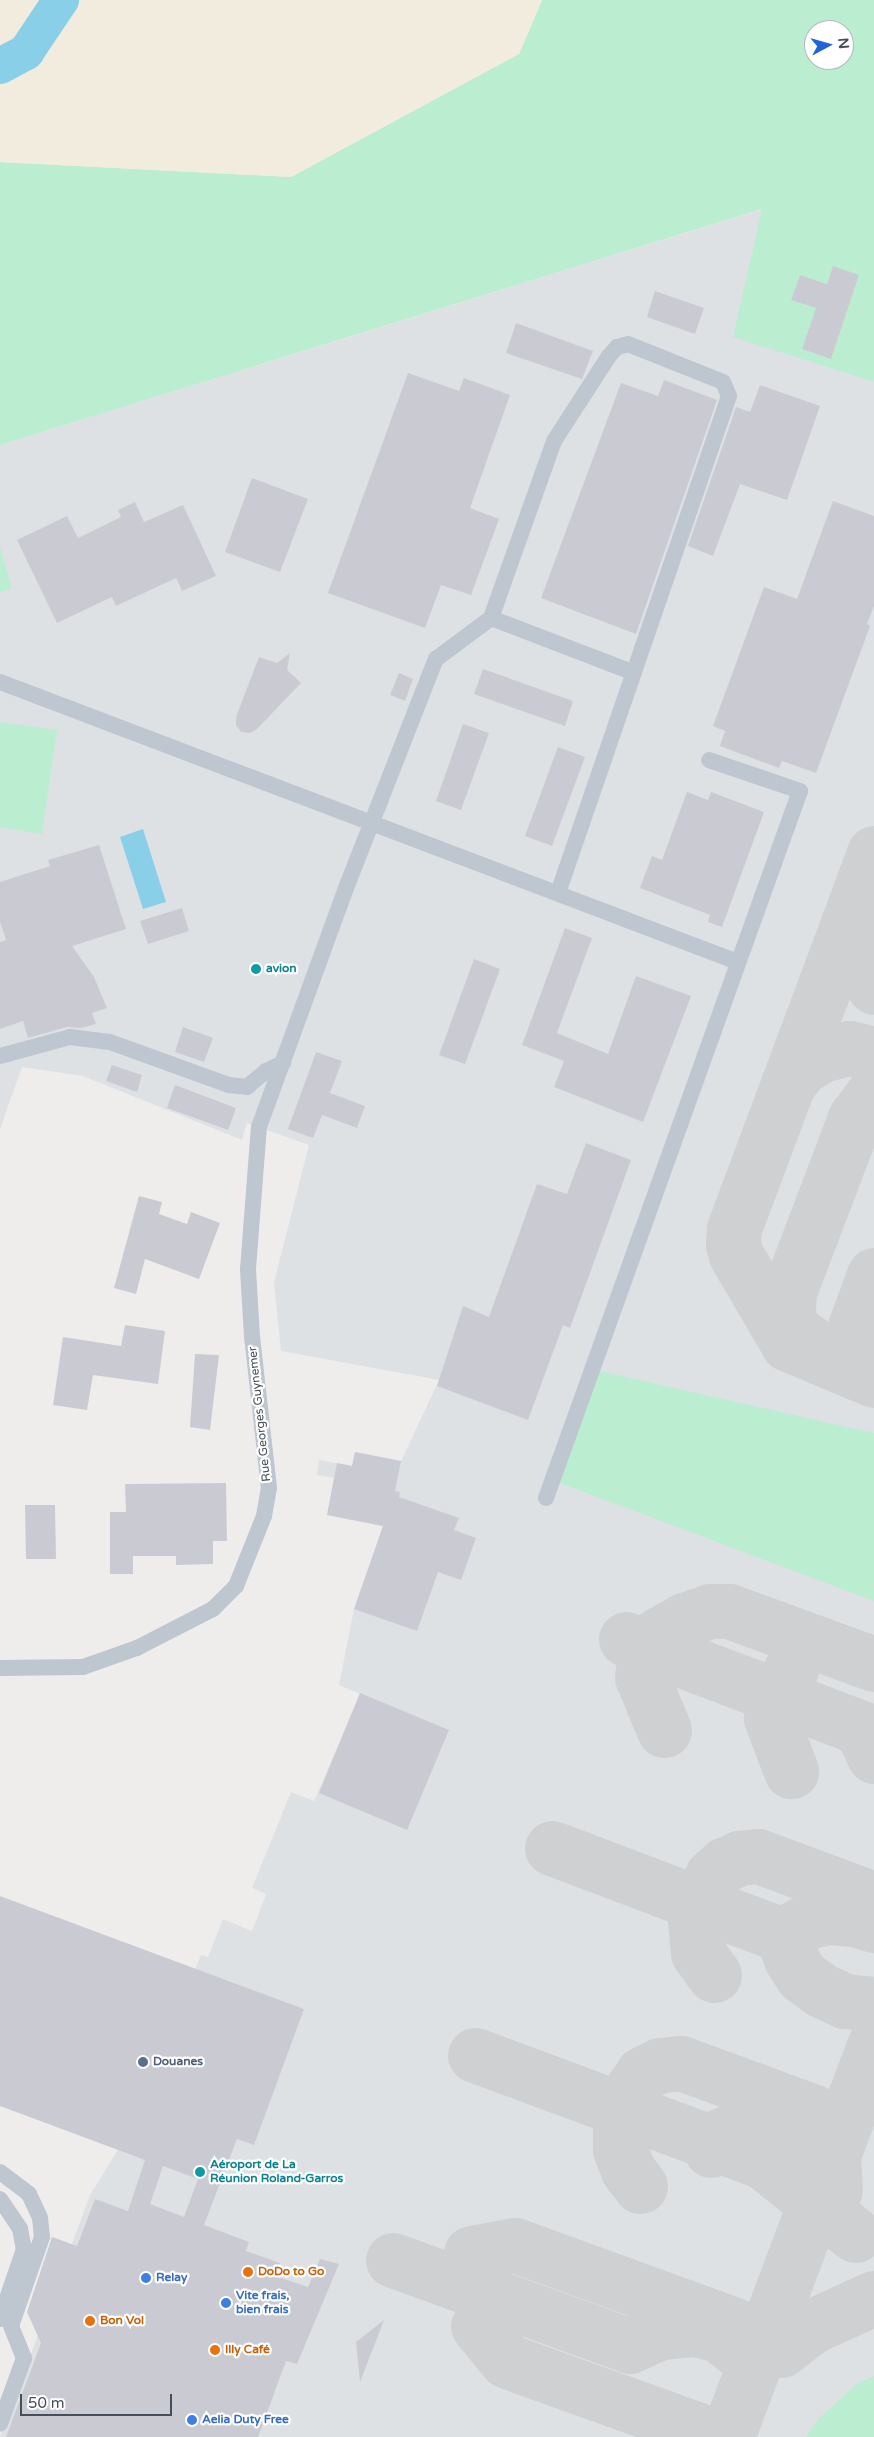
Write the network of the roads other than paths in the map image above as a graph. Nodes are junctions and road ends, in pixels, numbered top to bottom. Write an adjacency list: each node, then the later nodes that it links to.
1 (491, 618): 2 (street); 2 (street); 5 (street, Rue Georges Guynemer)
2 (634, 673): 6 (street)
3 (0, 682): 5 (street)
4 (709, 760): 7 (street)
5 (371, 824): 6 (street); 9 (street, Rue Georges Guynemer)
6 (558, 893): 7 (street)
7 (738, 962): 10 (street)
8 (0, 1056): 9 (street)
9 (283, 1063): 11 (street, Rue Georges Guynemer)
10 (546, 1498)
11 (0, 1668)
12 (0, 2172): 15 (street)
13 (0, 2199): 14 (street)
14 (0, 2319)
15 (0, 2424)

